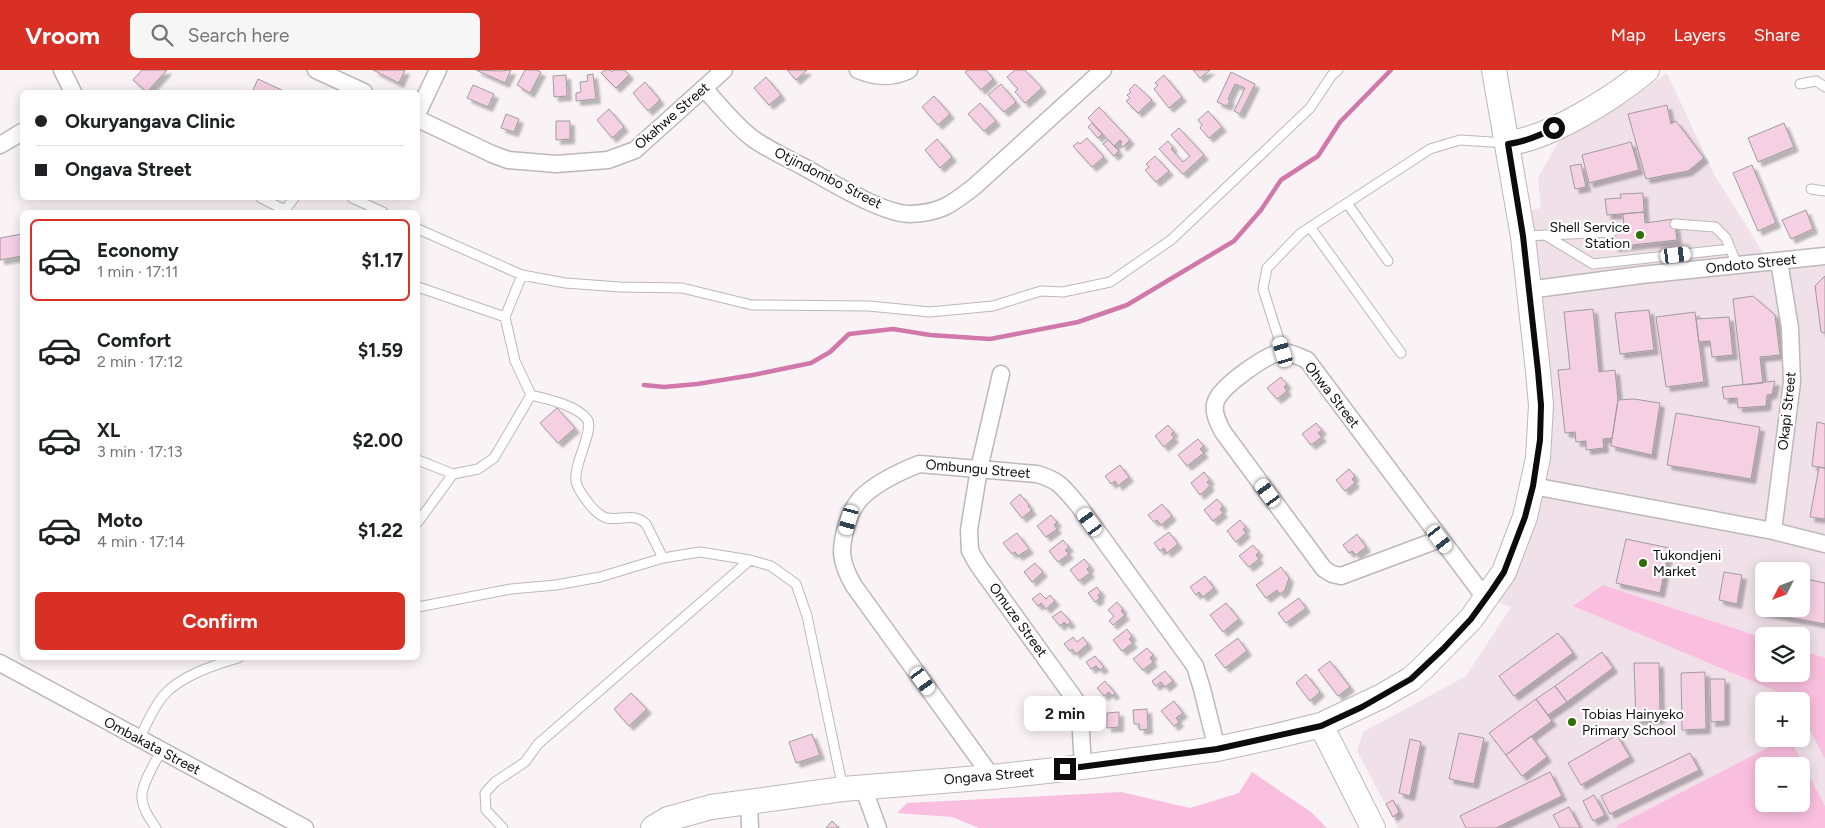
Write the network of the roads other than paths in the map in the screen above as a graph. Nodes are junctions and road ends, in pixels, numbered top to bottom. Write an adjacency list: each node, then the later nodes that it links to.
1 (62, 70): 14 (street)
2 (316, 70): 15 (street)
3 (438, 70): 16 (street)
4 (724, 70): 13 (street, Okahwe Street)
5 (858, 70): 6 (street)
6 (909, 70)
7 (1103, 70): 13 (street, Otjindombo Street)
8 (1338, 70): 39 (lane)
9 (1494, 70): 19 (street, Ongava Street)
10 (1647, 70): 19 (street)
11 (1800, 84): 12 (lane)
12 (1825, 87)
13 (704, 88): 17 (street, Okahwe Street)
14 (72, 90)
15 (353, 90)
16 (420, 108)
17 (420, 119)
18 (20, 133): 20 (street)
19 (1508, 144): 25 (lane); 32 (street, Ongava Street)
20 (0, 145)
21 (1810, 189): 22 (lane)
22 (1825, 191)
23 (266, 200): 26 (lane)
24 (356, 200): 27 (lane)
25 (1347, 203): 29 (lane); 35 (lane)
26 (284, 210)
27 (379, 210)
28 (1675, 224): 33 (lane)
29 (1310, 227): 43 (lane); 44 (lane)
30 (420, 230): 39 (lane)
31 (1612, 232): 32 (lane)
32 (1534, 236): 38 (lane); 41 (street, Ongava Street)
33 (1730, 248): 37 (lane); 38 (lane)
34 (1825, 256): 36 (street, Ondoto Street)
35 (1388, 261)
36 (1779, 261): 37 (street, Ondoto Street); 52 (street, Okapi Street)
37 (1736, 265): 38 (street, Ondoto Street)
38 (1640, 267): 41 (street, Ondoto Street)
39 (522, 276): 42 (lane)
40 (420, 288): 42 (lane)
41 (1528, 290): 50 (street, Ongava Street)
42 (505, 317): 46 (lane)
43 (1283, 352): 53 (street, Ohwa Street); 53 (street)
44 (1401, 353)
45 (1001, 374): 48 (street, Omuze Street)
46 (531, 396): 49 (lane); 55 (lane)
47 (420, 461): 49 (lane)
48 (979, 469): 63 (street, Ombungu Street); 65 (street, Omuze Street); 66 (street, Ombungu Street)
49 (453, 474): 51 (lane)
50 (1533, 486): 52 (street); 57 (street, Ongava Street)
51 (420, 519)
52 (1773, 531): 54 (street)
53 (1440, 539): 57 (street, Ohwa Street)
54 (1825, 544)
55 (663, 558): 56 (lane); 58 (lane)
56 (750, 560): 67 (lane); 71 (lane)
57 (1486, 599): 61 (street, Ongava Street)
58 (420, 607)
59 (233, 660): 62 (lane)
60 (1, 666): 62 (street, Ombakata Street)
61 (1321, 726): 63 (street, Ongava Street); 75 (street)
62 (140, 740): 64 (street, Ombakata Street)
63 (1217, 749): 65 (street, Ongava Street)
64 (161, 751): 69 (lane); 70 (street, Ombakata Street)
65 (1083, 767): 66 (street, Ongava Street)
66 (992, 777): 67 (street, Ongava Street)
67 (853, 788): 68 (street, Ongava Street); 74 (street)
68 (749, 802): 72 (street, Ongava Street); 73 (street)
69 (156, 828)
70 (304, 828)
71 (503, 828)
72 (653, 828)
73 (750, 828)
74 (878, 828)
75 (1373, 828)

